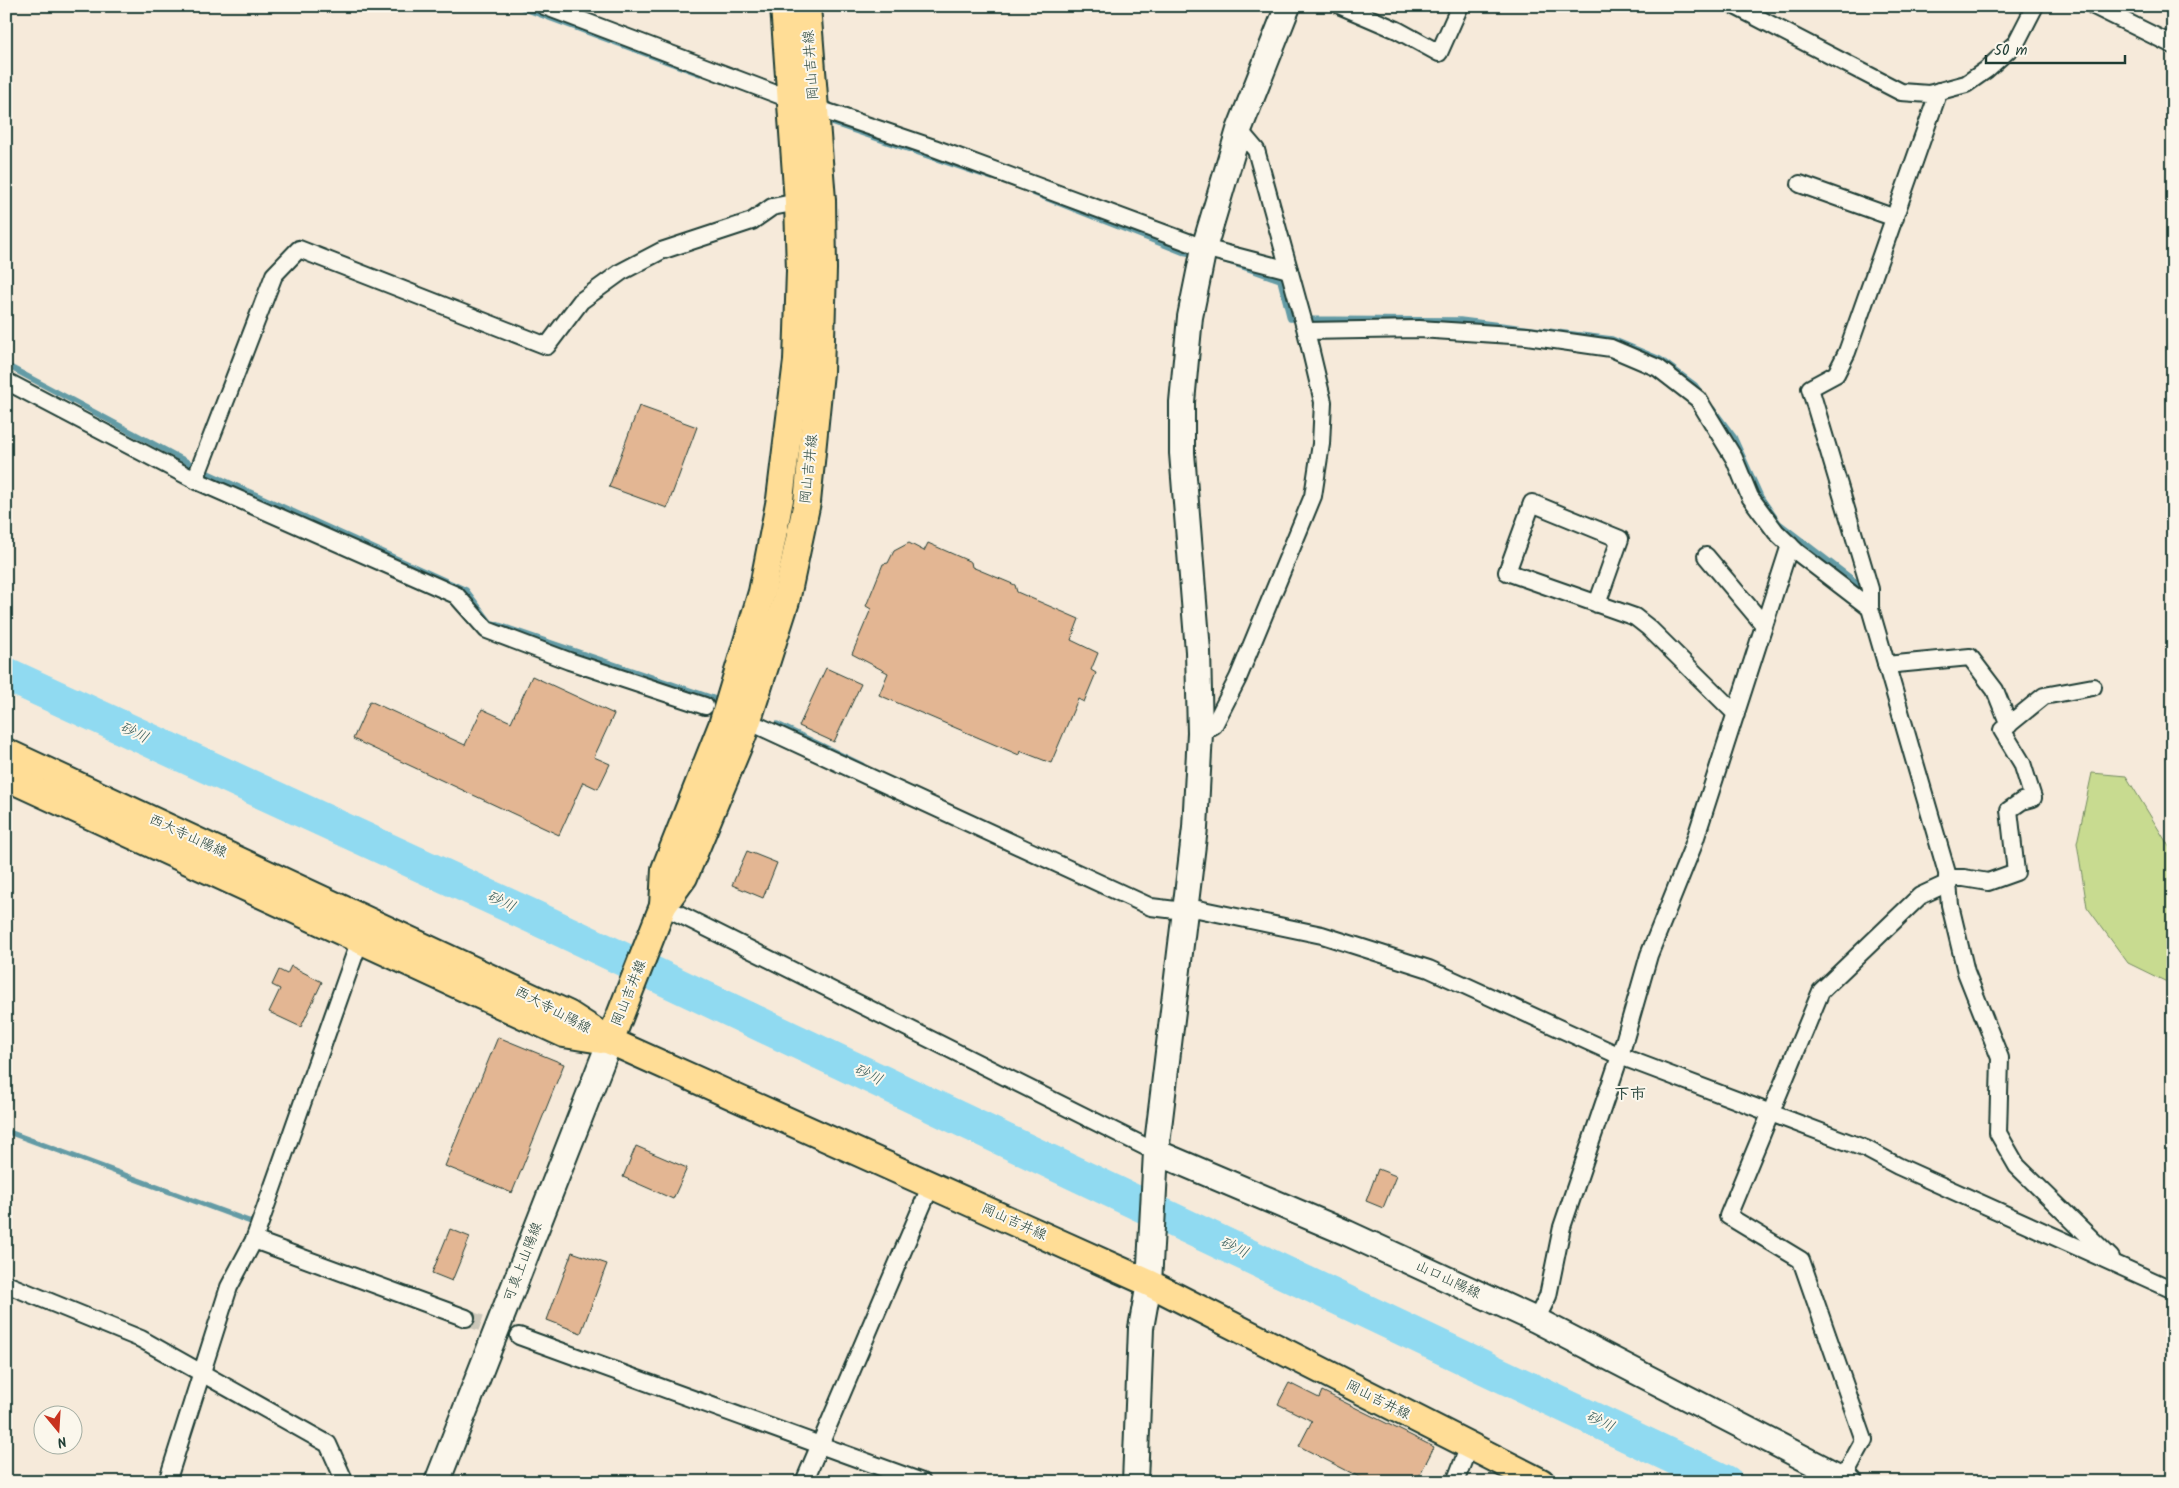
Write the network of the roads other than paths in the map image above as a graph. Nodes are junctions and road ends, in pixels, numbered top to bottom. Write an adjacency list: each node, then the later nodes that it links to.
1 (544, 6): 12 (street)
2 (784, 6): 12 (main road, 岡山吉井線)
3 (806, 6): 12 (main road, 岡山吉井線)
4 (1288, 6): 13 (street)
5 (1341, 6): 6 (street)
6 (1460, 6)
7 (1735, 6): 11 (street)
8 (2035, 6): 11 (street)
9 (2094, 6): 10 (street)
10 (2173, 45)
11 (1939, 91): 16 (street)
12 (803, 104): 15 (main road, 岡山吉井線); 17 (street); 37 (main road, 岡山吉井線)
13 (1239, 130): 17 (street); 18 (street)
14 (1800, 184): 16 (street)
15 (798, 202): 21 (street); 37 (main road, 岡山吉井線)
16 (1895, 218): 25 (street)
17 (1204, 248): 18 (street); 33 (street)
18 (1289, 270): 19 (street)
19 (1306, 331): 22 (street); 33 (street)
20 (6, 381): 21 (street)
21 (195, 480): 29 (street)
22 (1790, 545): 25 (street); 26 (street)
23 (1706, 556): 26 (street)
24 (1597, 604): 24 (street); 30 (street)
25 (1870, 608): 27 (street)
26 (1764, 625): 30 (street)
27 (1886, 665): 31 (street); 36 (street)
28 (2092, 687): 31 (street)
29 (705, 706)
30 (1736, 714): 41 (street)
31 (2009, 725): 36 (street)
32 (761, 728): 38 (street)
33 (1200, 733): 38 (street)
34 (6, 752): 39 (main road, 西大寺山陽線)
35 (6, 777): 39 (main road, 西大寺山陽線)
36 (1948, 880): 42 (street); 46 (street)
37 (663, 906): 40 (main road, 岡山吉井線); 43 (street)
38 (1184, 911): 41 (street); 43 (street)
39 (363, 930): 40 (main road, 西大寺山陽線); 45 (street)
40 (610, 1041): 44 (main road, 岡山吉井線); 59 (street, 可真上山陽線)
41 (1620, 1056): 42 (street); 51 (street)
42 (1769, 1114): 46 (street); 56 (street)
43 (1156, 1162): 47 (street); 51 (street, 山口山陽線)
44 (931, 1184): 47 (main road, 岡山吉井線); 54 (street)
45 (254, 1240): 50 (street); 53 (street)
46 (2120, 1266): 49 (street)
47 (1149, 1283): 55 (main road, 岡山吉井線); 62 (street)
48 (6, 1284): 53 (street)
49 (2173, 1290)
50 (466, 1318)
51 (1536, 1320): 56 (street, 山口山陽線)
52 (519, 1336): 54 (street)
53 (202, 1373): 57 (street); 58 (street)
54 (819, 1446): 60 (street); 61 (street)
55 (1469, 1446): 63 (street); 64 (main road, 岡山吉井線)
56 (1846, 1480)
57 (167, 1482)
58 (345, 1482)
59 (437, 1482)
60 (804, 1482)
61 (922, 1482)
62 (1135, 1482)
63 (1456, 1482)
64 (1541, 1482)

